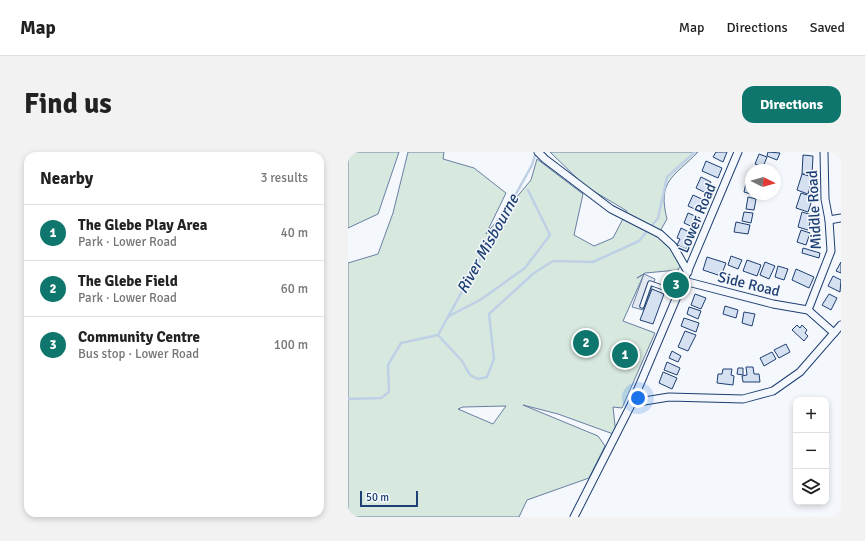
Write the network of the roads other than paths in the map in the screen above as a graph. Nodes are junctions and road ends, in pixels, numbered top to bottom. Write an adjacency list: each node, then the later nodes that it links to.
1 (538, 152): 6 (street)
2 (738, 152): 6 (street, Lower Road)
3 (824, 152): 5 (street, Middle Road)
4 (841, 218): 5 (street)
5 (829, 220): 10 (street, Middle Road)
6 (688, 272): 7 (street, Lower Road)
7 (684, 281): 8 (street, Lower Road); 10 (street, Side Road)
8 (679, 293): 9 (lane); 13 (street, Lower Road)
9 (642, 306)
10 (808, 310): 12 (street)
11 (841, 325): 12 (street)
12 (834, 333): 13 (street)
13 (632, 403): 14 (street, Lower Road)
14 (574, 517)

